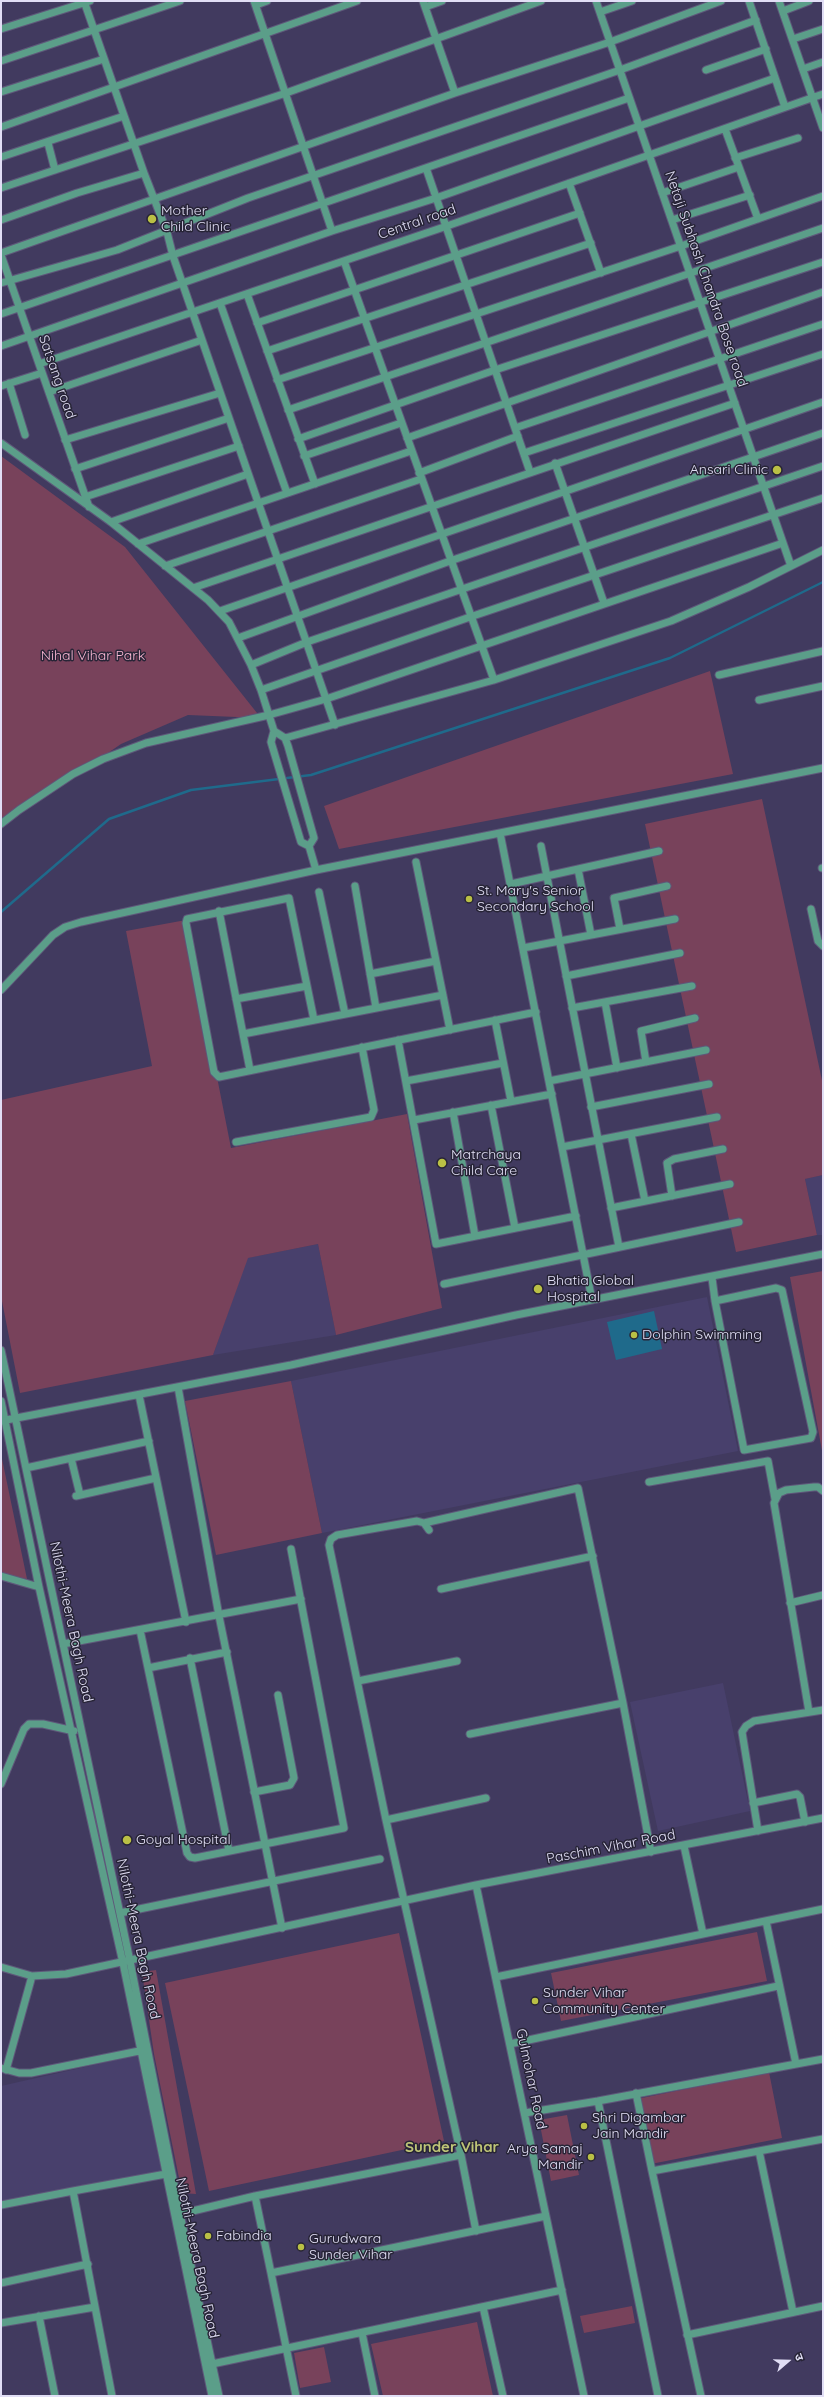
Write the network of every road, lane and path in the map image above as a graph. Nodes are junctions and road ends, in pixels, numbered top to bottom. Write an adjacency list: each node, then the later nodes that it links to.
1 (180, 1): 20 (street)
2 (267, 1): 13 (street)
3 (357, 1): 21 (street)
4 (442, 1): 14 (street)
5 (541, 1): 22 (street)
6 (596, 1): 16 (street, Netaji Subhash Chandra Bose road)
7 (632, 1): 16 (street)
8 (721, 1): 24 (street)
9 (749, 1): 17 (street)
10 (780, 1): 15 (street)
11 (809, 1): 15 (street)
12 (86, 2): 18 (street); 20 (street)
13 (255, 3): 21 (street)
14 (424, 4): 22 (street)
15 (783, 11): 23 (street)
16 (600, 12): 24 (street, Netaji Subhash Chandra Bose road)
17 (756, 20): 25 (street); 30 (street)
18 (1, 29)
19 (823, 29): 23 (street)
20 (94, 31): 26 (street); 27 (street)
21 (266, 34): 33 (street); 35 (street)
22 (436, 38): 35 (street); 36 (street)
23 (793, 39): 29 (street)
24 (610, 42): 30 (street, Netaji Subhash Chandra Bose road); 36 (street)
25 (766, 49): 31 (street); 32 (street)
26 (104, 59): 33 (street); 34 (street)
27 (1, 61)
28 (823, 62): 29 (street)
29 (803, 69): 38 (street)
30 (620, 70): 39 (street, Netaji Subhash Chandra Bose road); 57 (street)
31 (706, 70)
32 (775, 78): 40 (street); 44 (street)
33 (114, 88): 41 (street); 43 (street)
34 (1, 92)
35 (286, 92): 48 (street); 49 (street)
36 (455, 94): 49 (street)
37 (823, 94): 38 (street, Central road)
38 (813, 97): 40 (street, Central road); 42 (street)
39 (630, 98): 44 (street, Netaji Subhash Chandra Bose road); 54 (street)
40 (785, 107): 45 (street, Central road)
41 (124, 116): 47 (street); 48 (street)
42 (822, 125)
43 (1, 127)
44 (639, 127): 50 (street, Netaji Subhash Chandra Bose road); 64 (street)
45 (725, 128): 50 (street, Central road); 52 (street)
46 (798, 138): 52 (street)
47 (48, 143): 51 (street); 55 (street)
48 (134, 145): 55 (street); 56 (street)
49 (304, 146): 57 (street); 63 (street)
50 (649, 155): 58 (street, Central road); 60 (street, Netaji Subhash Chandra Bose road)
51 (1, 157)
52 (735, 158): 53 (street)
53 (739, 167): 60 (street); 61 (street)
54 (426, 168): 64 (street); 65 (street)
55 (54, 170): 59 (street)
56 (144, 173): 63 (street); 68 (street)
57 (314, 176): 65 (street); 73 (street)
58 (569, 183): 66 (street); 70 (street, Central road)
59 (1, 188)
60 (662, 193): 69 (street, Netaji Subhash Chandra Bose road)
61 (750, 195): 67 (street); 69 (street)
62 (823, 196): 67 (street)
63 (155, 198): 73 (street); 76 (street)
64 (436, 198): 70 (street); 72 (street)
65 (323, 203): 72 (street); 78 (street)
66 (580, 213): 74 (street); 77 (street)
67 (758, 219): 75 (street)
68 (1, 220)
69 (672, 220): 75 (street, Netaji Subhash Chandra Bose road)
70 (446, 226): 77 (street); 79 (street, Central road)
71 (823, 228): 82 (street)
72 (332, 231): 85 (street)
73 (167, 232): 78 (street); 83 (street)
74 (591, 243): 81 (street); 86 (street)
75 (681, 246): 81 (street); 82 (street, Netaji Subhash Chandra Bose road)
76 (1, 254): 83 (street, Satsang road)
77 (456, 255): 86 (street); 87 (street)
78 (172, 256): 85 (street); 92 (street)
79 (344, 261): 87 (street); 89 (street, Central road)
80 (823, 262): 90 (street)
81 (601, 273): 94 (street)
82 (690, 273): 90 (street, Netaji Subhash Chandra Bose road); 102 (street)
83 (10, 280): 84 (street); 92 (street, Satsang road)
84 (1, 283)
85 (182, 284): 93 (street); 100 (street)
86 (466, 285): 94 (street); 96 (street)
87 (355, 290): 96 (street); 97 (street)
88 (823, 292): 99 (street)
89 (247, 294): 91 (street, Central road); 97 (street)
90 (700, 302): 99 (street, Netaji Subhash Chandra Bose road); 109 (street)
91 (220, 303): 93 (street, Central road); 147 (street)
92 (20, 308): 95 (street); 100 (street, Satsang road)
93 (192, 312): 101 (street); 108 (street, Central road)
94 (476, 313): 102 (street); 104 (street)
95 (1, 314)
96 (364, 318): 104 (street); 105 (street)
97 (257, 323): 105 (street)
98 (823, 324): 107 (street)
99 (710, 331): 107 (street, Netaji Subhash Chandra Bose road); 120 (street)
100 (30, 337): 103 (street); 108 (street, Satsang road)
101 (202, 340): 116 (street); 117 (street)
102 (486, 343): 109 (street); 111 (street)
103 (1, 346)
104 (375, 348): 111 (street); 112 (street)
105 (267, 351): 112 (street)
106 (823, 354): 114 (street)
107 (719, 358): 114 (street, Netaji Subhash Chandra Bose road); 126 (street)
108 (39, 364): 110 (street, Satsang road)
109 (496, 370): 120 (street); 121 (street)
110 (42, 373): 113 (street); 116 (street, Satsang road)
111 (385, 376): 121 (street); 122 (street)
112 (277, 380): 122 (street)
113 (9, 383): 115 (street); 128 (street)
114 (728, 384): 118 (street, Netaji Subhash Chandra Bose road); 135 (street)
115 (1, 386)
116 (49, 392): 131 (street, Satsang road)
117 (220, 393): 123 (street); 131 (street)
118 (734, 402): 125 (street, Netaji Subhash Chandra Bose road); 138 (street)
119 (823, 402): 125 (street)
120 (506, 403): 126 (street); 129 (street)
121 (395, 405): 124 (street); 130 (street)
122 (288, 410): 130 (street)
123 (229, 418): 133 (street); 140 (street)
124 (401, 423): 129 (street); 136 (street)
125 (744, 430): 137 (street, Netaji Subhash Chandra Bose road); 146 (street)
126 (516, 432): 135 (street); 143 (street)
127 (823, 433): 137 (street)
128 (26, 435)
129 (407, 438): 134 (street)
130 (298, 439): 136 (street)
131 (65, 440): 140 (street, Satsang road)
132 (1, 443): 152 (street)
133 (239, 446): 142 (street); 148 (street)
134 (412, 452): 143 (street); 144 (street)
135 (524, 453): 141 (street)
136 (304, 456): 144 (street)
137 (753, 457): 145 (street, Netaji Subhash Chandra Bose road); 154 (street)
138 (555, 463): 141 (street); 146 (street)
139 (823, 466): 145 (street)
140 (75, 469): 148 (street, Satsang road)
141 (530, 472): 151 (street)
142 (248, 474): 150 (street); 155 (street)
143 (420, 476): 151 (street); 156 (street)
144 (315, 484): 147 (street)
145 (764, 486): 153 (street, Netaji Subhash Chandra Bose road); 160 (street)
146 (565, 491): 154 (street); 157 (street)
147 (287, 493): 150 (street)
148 (85, 497): 152 (street, Satsang road)
149 (823, 498): 153 (street)
150 (258, 502): 156 (street); 159 (street)
151 (430, 506): 157 (street); 162 (street)
152 (89, 508): 155 (street)
153 (774, 514): 158 (street, Netaji Subhash Chandra Bose road); 166 (street)
154 (574, 519): 160 (street); 163 (street)
155 (111, 522): 159 (street)
156 (268, 530): 162 (street); 164 (street)
157 (440, 533): 163 (street); 167 (street)
158 (783, 543): 165 (street, Netaji Subhash Chandra Bose road); 170 (street)
159 (138, 544): 164 (street)
160 (584, 548): 166 (street); 169 (street)
161 (823, 550): 165 (street)
162 (277, 558): 167 (street); 168 (street)
163 (450, 561): 169 (street); 172 (street)
164 (165, 566): 168 (street)
165 (791, 566): 181 (street)
166 (593, 575): 170 (street); 173 (street)
167 (287, 587): 171 (street); 172 (street)
168 (193, 588): 171 (street)
169 (460, 589): 173 (street); 175 (street)
170 (604, 603): 176 (street)
171 (220, 611): 174 (street)
172 (297, 615): 174 (street); 175 (street)
173 (470, 616): 176 (street); 179 (street)
174 (238, 638): 178 (street)
175 (306, 642): 178 (street); 179 (street)
176 (480, 646): 181 (street); 184 (street)
177 (823, 652): 180 (street)
178 (251, 665): 183 (street)
179 (317, 672): 183 (street); 184 (street)
180 (719, 675)
181 (494, 680): 187 (street)
182 (823, 686): 185 (street)
183 (260, 690): 186 (street)
184 (326, 699): 186 (street); 187 (street)
185 (759, 700)
186 (269, 715): 188 (street); 191 (street)
187 (335, 725): 189 (street)
188 (274, 731): 189 (street); 193 (street)
189 (285, 738): 193 (street)
190 (823, 768): 192 (street)
191 (1, 824)
192 (500, 833): 198 (street); 200 (street)
193 (309, 846): 198 (street)
194 (541, 846): 199 (street)
195 (659, 852): 197 (street)
196 (416, 862): 213 (street)
197 (578, 869): 199 (street); 208 (street)
198 (316, 870): 218 (street)
199 (547, 876): 200 (street); 209 (street)
200 (510, 884): 211 (street)
201 (354, 886): 214 (street)
202 (667, 886): 207 (street)
203 (319, 892): 225 (street)
204 (811, 909): 210 (street)
205 (219, 911): 216 (street); 220 (street); 237 (street)
206 (675, 919): 207 (street)
207 (620, 929): 208 (street)
208 (592, 935): 209 (street)
209 (559, 941): 211 (street); 215 (street)
210 (823, 946)
211 (523, 948): 224 (street)
212 (680, 953): 215 (street)
213 (436, 961): 214 (street); 219 (street)
214 (370, 974): 222 (street)
215 (566, 976): 223 (street)
216 (307, 986): 220 (street); 227 (street)
217 (692, 986): 221 (street)
218 (1, 990)
219 (443, 995): 222 (street); 229 (street)
220 (236, 999): 230 (street)
221 (606, 1002): 223 (street); 236 (street)
222 (376, 1008): 225 (street)
223 (572, 1008): 238 (street)
224 (536, 1012): 228 (street); 240 (street)
225 (345, 1014): 227 (street)
226 (695, 1018): 234 (street)
227 (314, 1020): 230 (street)
228 (495, 1020): 229 (street); 235 (street)
229 (450, 1030): 231 (street)
230 (243, 1034): 237 (street)
231 (398, 1040): 232 (street); 239 (street)
232 (362, 1047): 237 (street); 251 (street)
233 (706, 1050): 234 (street)
234 (646, 1062): 236 (street)
235 (503, 1063): 239 (street); 243 (street)
236 (617, 1068): 238 (street)
237 (250, 1070)
238 (585, 1074): 240 (street); 245 (street)
239 (406, 1081): 248 (street)
240 (549, 1081): 242 (street)
241 (709, 1084): 245 (street)
242 (552, 1094): 243 (street); 252 (street)
243 (511, 1102): 244 (street)
244 (491, 1105): 246 (street); 260 (street)
245 (591, 1107): 250 (street)
246 (453, 1112): 248 (street); 261 (street)
247 (717, 1117): 249 (street)
248 (414, 1120): 261 (street)
249 (631, 1134): 250 (street); 256 (street)
250 (598, 1140): 252 (street); 257 (street)
251 (236, 1142)
252 (562, 1147): 258 (street)
253 (723, 1149): 255 (street)
254 (730, 1184): 255 (street)
255 (672, 1196): 256 (street)
256 (645, 1201): 257 (street)
257 (611, 1208): 262 (street)
258 (576, 1216): 260 (street); 263 (street)
259 (739, 1222): 262 (street)
260 (516, 1228): 261 (street)
261 (475, 1236)
262 (619, 1247): 263 (street)
263 (583, 1254): 266 (street); 267 (street)
264 (823, 1254): 265 (street)
265 (712, 1278): 267 (street); 268 (street)
266 (444, 1284)
267 (592, 1300): 270 (street)
268 (715, 1301): 268 (street)
269 (1, 1350): 273 (street, Nilothi-Meera Bagh Road)
270 (178, 1387): 271 (street); 292 (street)
271 (139, 1395): 273 (street); 275 (street)
272 (1, 1401): 274 (street, Nilothi-Meera Bagh Road)
273 (15, 1418): 274 (street); 277 (street, Nilothi-Meera Bagh Road)
274 (3, 1421): 287 (street, Nilothi-Meera Bagh Road)
275 (148, 1441): 276 (street); 278 (street)
276 (71, 1458): 277 (street); 278 (street)
277 (26, 1468): 295 (street, Nilothi-Meera Bagh Road)
278 (156, 1478): 293 (street)
279 (648, 1482): 281 (street)
280 (823, 1491): 281 (street)
281 (775, 1499): 291 (street)
282 (424, 1523): 283 (street); 285 (street); 300 (street)
283 (429, 1530)
284 (291, 1549): 290 (street)
285 (593, 1556): 288 (street); 302 (street)
286 (1, 1576): 287 (street)
287 (39, 1587): 306 (street, Nilothi-Meera Bagh Road)
288 (441, 1589)
289 (823, 1595): 291 (street)
290 (301, 1599): 292 (street); 316 (street)
291 (790, 1603): 304 (street)
292 (219, 1616): 293 (street); 296 (street)
293 (186, 1622): 294 (street)
294 (140, 1630): 295 (street); 299 (street)
295 (63, 1644): 305 (street, Nilothi-Meera Bagh Road)
296 (227, 1652): 297 (street); 309 (street)
297 (190, 1658): 299 (street); 318 (street)
298 (457, 1661): 300 (street)
299 (148, 1668): 318 (street)
300 (358, 1681): 313 (street)
301 (278, 1695): 309 (street)
302 (623, 1703): 307 (street); 319 (street)
303 (823, 1710): 304 (street)
304 (809, 1712): 311 (street)
305 (80, 1730): 306 (street); 325 (street, Nilothi-Meera Bagh Road)
306 (72, 1732): 308 (street); 329 (street, Nilothi-Meera Bagh Road)
307 (470, 1734)
308 (1, 1784)
309 (254, 1792): 316 (street)
310 (486, 1798): 313 (street)
311 (753, 1803): 314 (street); 315 (street)
312 (823, 1818): 314 (street, Paschim Vihar Road)
313 (386, 1820): 323 (street)
314 (805, 1822): 315 (street, Paschim Vihar Road)
315 (758, 1831): 317 (street, Paschim Vihar Road)
316 (264, 1844): 318 (street); 321 (street)
317 (684, 1846): 319 (street, Paschim Vihar Road); 328 (street)
318 (230, 1851)
319 (651, 1852): 322 (street, Paschim Vihar Road)
320 (380, 1859): 321 (street)
321 (272, 1881): 325 (street); 327 (street)
322 (476, 1885): 323 (street, Paschim Vihar Road); 332 (street, Gulmohar Road)
323 (404, 1901): 327 (street, Paschim Vihar Road); 344 (street)
324 (823, 1909): 326 (street)
325 (120, 1913): 329 (street, Nilothi-Meera Bagh Road)
326 (766, 1921): 328 (street); 333 (street)
327 (282, 1928): 329 (street, Paschim Vihar Road)
328 (703, 1934): 332 (street)
329 (127, 1962): 331 (street, Paschim Vihar Road); 335 (street, Nilothi-Meera Bagh Road)
330 (1, 1967): 331 (street, Paschim Vihar Road)
331 (32, 1976): 338 (street)
332 (496, 1977): 334 (street, Gulmohar Road)
333 (778, 1986): 334 (street); 337 (street)
334 (510, 2044): 341 (street, Gulmohar Road)
335 (144, 2050): 338 (street); 346 (street, Nilothi-Meera Bagh Road); 350 (street, Nilothi-Meera Bagh Road)
336 (823, 2059): 337 (street)
337 (796, 2064): 339 (street)
338 (4, 2069)
339 (636, 2093): 340 (street); 345 (street)
340 (598, 2101): 341 (street); 375 (street)
341 (525, 2113): 351 (street, Gulmohar Road)
342 (823, 2139): 343 (street)
343 (759, 2151): 345 (street); 360 (street)
344 (461, 2156): 348 (street); 352 (street)
345 (652, 2171): 364 (street)
346 (166, 2174): 347 (street); 369 (street, Nilothi-Meera Bagh Road)
347 (73, 2191): 349 (street); 353 (street)
348 (255, 2196): 350 (street); 354 (street)
349 (1, 2205)
350 (180, 2214): 366 (street, Nilothi-Meera Bagh Road)
351 (546, 2216): 352 (street); 356 (street, Gulmohar Road)
352 (476, 2231): 354 (street)
353 (88, 2264): 355 (street); 358 (street)
354 (271, 2273): 365 (street)
355 (1, 2283)
356 (562, 2290): 359 (street); 374 (street, Gulmohar Road)
357 (823, 2306): 360 (street)
358 (95, 2307): 361 (street); 368 (street)
359 (483, 2307): 363 (street); 373 (street)
360 (793, 2312): 364 (street)
361 (39, 2316): 362 (street); 367 (street)
362 (1, 2323)
363 (362, 2333): 365 (street); 372 (street)
364 (688, 2335): 376 (street)
365 (286, 2350): 366 (street); 371 (street)
366 (212, 2364): 370 (street, Nilothi-Meera Bagh Road)
367 (54, 2396)
368 (112, 2396)
369 (212, 2396)
370 (219, 2396)
371 (296, 2396)
372 (375, 2396)
373 (503, 2396)
374 (584, 2396)
375 (658, 2396)
376 (701, 2396)

